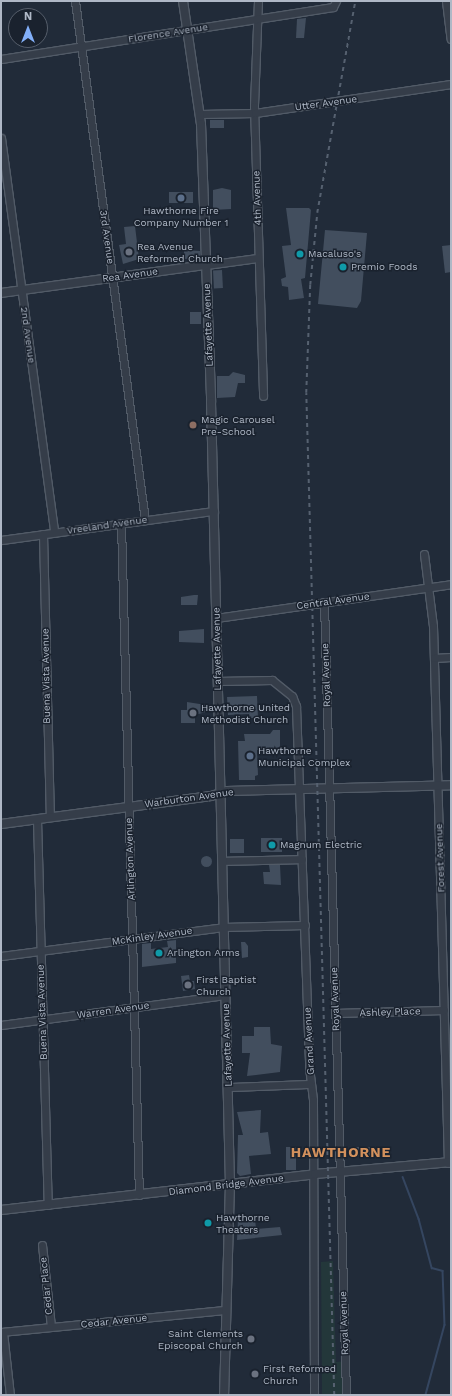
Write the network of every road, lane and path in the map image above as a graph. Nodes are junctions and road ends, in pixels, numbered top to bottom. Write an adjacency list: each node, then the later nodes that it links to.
1 (75, 1): 9 (street, 3rd Avenue)
2 (183, 1): 7 (street, Lafayette Avenue)
3 (258, 1): 6 (street, 4th Avenue)
4 (446, 1): 8 (street)
5 (336, 4): 6 (street, Florence Avenue)
6 (257, 19): 7 (street, Florence Avenue); 12 (street, 4th Avenue)
7 (188, 30): 9 (street, Florence Avenue); 13 (street, Lafayette Avenue)
8 (451, 40)
9 (82, 46): 10 (street, Florence Avenue); 17 (street, 3rd Avenue)
10 (1, 59)
11 (451, 84): 12 (street, Utter Avenue)
12 (254, 113): 13 (street, Utter Avenue); 15 (street, 4th Avenue)
13 (200, 114): 16 (street, Lafayette Avenue)
14 (1, 138): 18 (street, 2nd Avenue)
15 (258, 258): 16 (street, Rea Avenue); 20 (street, 4th Avenue)
16 (206, 265): 17 (street, Rea Avenue); 21 (street, Lafayette Avenue)
17 (113, 277): 18 (street, Rea Avenue); 22 (street, 3rd Avenue)
18 (22, 290): 19 (street, Rea Avenue); 24 (street, 2nd Avenue)
19 (1, 293)
20 (263, 396)
21 (214, 511): 22 (street, Vreeland Avenue); 31 (street, Lafayette Avenue)
22 (145, 520): 23 (street, Vreeland Avenue)
23 (122, 523): 24 (street, Vreeland Avenue); 40 (street, Arlington Avenue)
24 (54, 532): 25 (street, Vreeland Avenue)
25 (43, 534): 26 (street, Vreeland Avenue); 41 (street, Buena Vista Avenue)
26 (1, 540)
27 (424, 554): 29 (street, Forest Avenue)
28 (451, 584): 29 (street, Central Avenue)
29 (429, 587): 30 (street, Central Avenue); 33 (street, Forest Avenue)
30 (324, 602): 31 (street, Central Avenue); 37 (street, Royal Avenue)
31 (216, 618): 34 (street, Lafayette Avenue)
32 (451, 657): 33 (street)
33 (434, 658): 35 (street, Forest Avenue)
34 (218, 681): 38 (street, Grand Avenue); 39 (street, Lafayette Avenue)
35 (438, 785): 36 (street, Warburton Avenue); 37 (street, Warburton Avenue); 53 (street, Forest Avenue)
36 (451, 785)
37 (329, 788): 38 (street, Warburton Avenue); 54 (street, Royal Avenue)
38 (298, 789): 39 (street, Warburton Avenue); 44 (street, Grand Avenue)
39 (220, 793): 40 (street, Warburton Avenue); 45 (street, Lafayette Avenue)
40 (129, 807): 41 (street, Warburton Avenue); 48 (street, Arlington Avenue)
41 (50, 817): 42 (street, Warburton Avenue)
42 (37, 819): 43 (street, Warburton Avenue); 49 (street, Buena Vista Avenue)
43 (1, 824)
44 (302, 859): 45 (street); 46 (street, Grand Avenue)
45 (222, 861): 47 (street, Lafayette Avenue)
46 (304, 924): 47 (street, McKinley Avenue); 57 (street, Grand Avenue)
47 (224, 927): 48 (street, McKinley Avenue); 51 (street, Lafayette Avenue)
48 (133, 939): 49 (street, McKinley Avenue); 52 (street, Arlington Avenue)
49 (41, 951): 50 (street, McKinley Avenue); 55 (street, Buena Vista Avenue)
50 (1, 956)
51 (225, 995): 52 (street, Warren Avenue); 58 (street, Lafayette Avenue)
52 (134, 1007): 55 (street, Warren Avenue); 63 (street, Arlington Avenue)
53 (444, 1010): 54 (street, Ashley Place); 59 (street, Forest Avenue)
54 (335, 1013): 60 (street, Royal Avenue)
55 (43, 1019): 56 (street, Warren Avenue); 64 (street, Buena Vista Avenue)
56 (1, 1025)
57 (311, 1084): 58 (street); 61 (street, Grand Avenue)
58 (228, 1087): 62 (street, Lafayette Avenue)
59 (450, 1163): 60 (street, Diamond Bridge Avenue)
60 (340, 1172): 61 (street, Diamond Bridge Avenue); 73 (street, Royal Avenue)
61 (315, 1174): 62 (street, Diamond Bridge Avenue); 72 (street, Grand Avenue)
62 (230, 1183): 63 (street, Diamond Bridge Avenue); 67 (street, Lafayette Avenue)
63 (140, 1195): 64 (street, Diamond Bridge Avenue)
64 (48, 1205): 65 (street, Diamond Bridge Avenue)
65 (1, 1210)
66 (42, 1245): 68 (street, Cedar Place)
67 (226, 1310): 68 (street, Cedar Avenue); 71 (street, Lafayette Avenue)
68 (51, 1328): 69 (street, Cedar Avenue)
69 (2, 1332): 70 (street)
70 (10, 1395)
71 (224, 1395)
72 (314, 1395)
73 (346, 1395)

